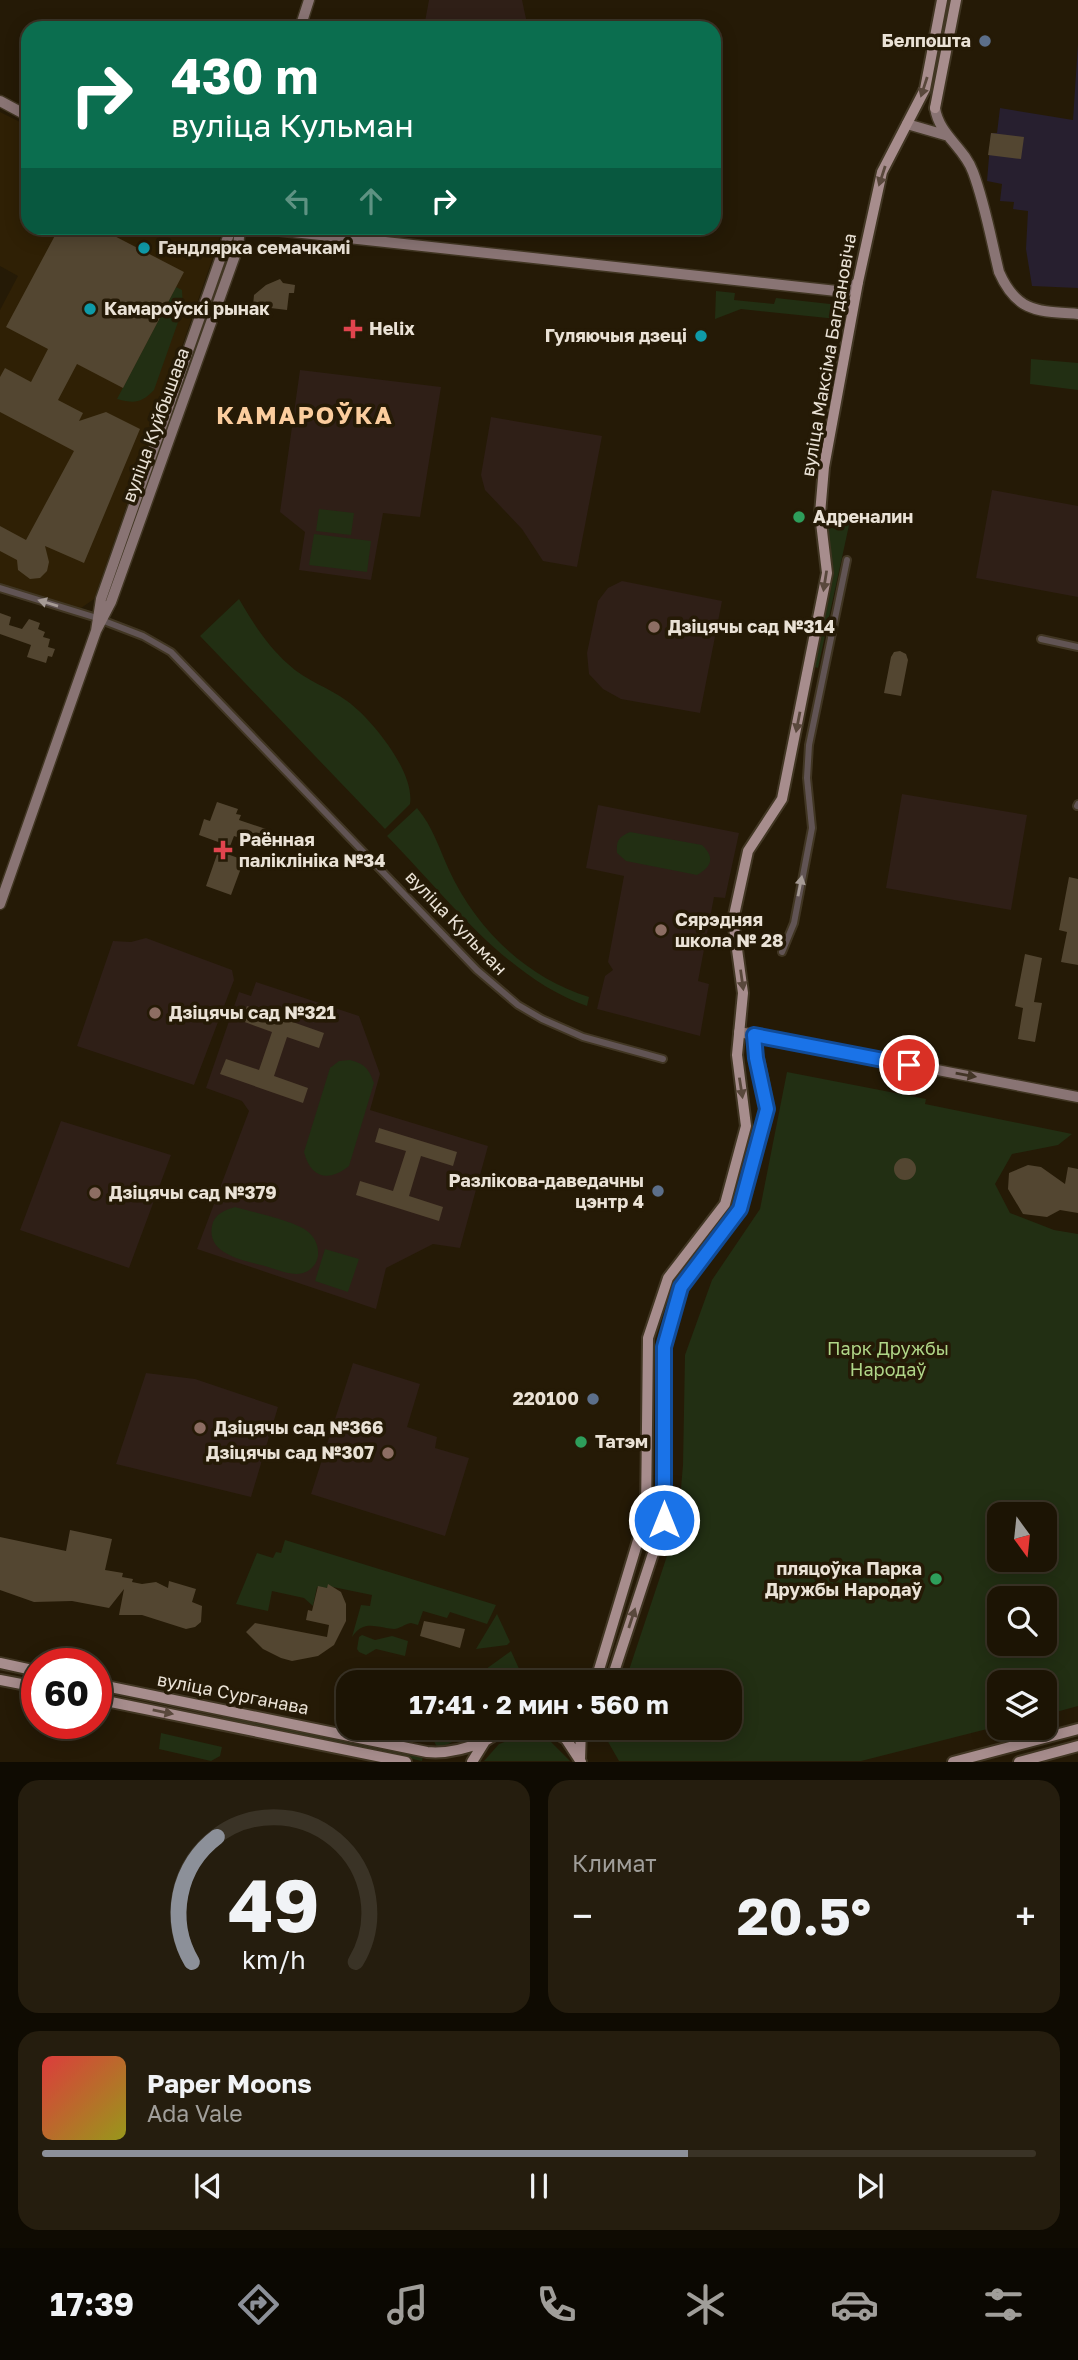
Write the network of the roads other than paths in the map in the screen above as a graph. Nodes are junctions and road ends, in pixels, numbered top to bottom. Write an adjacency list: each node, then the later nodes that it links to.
1 (309, 0): 4 (main road)
2 (942, 0): 8 (main road, вуліца Максіма Багдановіча, one-way to 8)
3 (956, 0): 6 (main road)
4 (302, 21)
5 (0, 101): 7 (main road)
6 (935, 108): 9 (main road)
7 (21, 112)
8 (907, 124): 9 (main road); 12 (main road, вуліца Максіма Багдановіча, one-way to 12)
9 (946, 135): 15 (main road)
10 (229, 235): 18 (main road, вуліца Куйбышава)
11 (318, 235): 13 (main road)
12 (858, 282): 13 (main road); 14 (main road, вуліца Максіма Багдановіча)
13 (755, 284): 14 (main road)
14 (853, 306): 23 (main road, вуліца Максіма Багдановіча, one-way to 23)
15 (1078, 314)
16 (847, 560): 22 (street, one-way to 16)
17 (0, 588): 18 (street, вуліца Кульман, one-way to 17)
18 (100, 620): 21 (main road, вуліца Куйбышава); 25 (street, вуліца Кульман)
19 (1041, 639): 20 (street)
20 (1078, 647)
21 (0, 904)
22 (782, 952)
23 (739, 1032): 24 (main road); 29 (main road, вуліца Максіма Багдановіча, one-way to 29)
24 (754, 1035): 26 (main road, one-way to 26); 30 (main road, one-way to 24)
25 (663, 1059)
26 (1078, 1097)
27 (0, 1663): 28 (main road)
28 (21, 1668)
29 (599, 1670)
30 (615, 1670)
31 (0, 1680): 32 (main road)
32 (21, 1684)
33 (112, 1687): 38 (main road, вуліца Сурганава)
34 (112, 1702): 41 (main road, вуліца Сурганава, one-way to 41)
35 (1078, 1729): 43 (main road)
36 (567, 1740): 40 (main road)
37 (581, 1740): 40 (main road)
38 (485, 1741): 42 (main road)
39 (1078, 1746): 44 (main road)
40 (580, 1761)
41 (405, 1762)
42 (472, 1762)
43 (953, 1762)
44 (1019, 1762)

